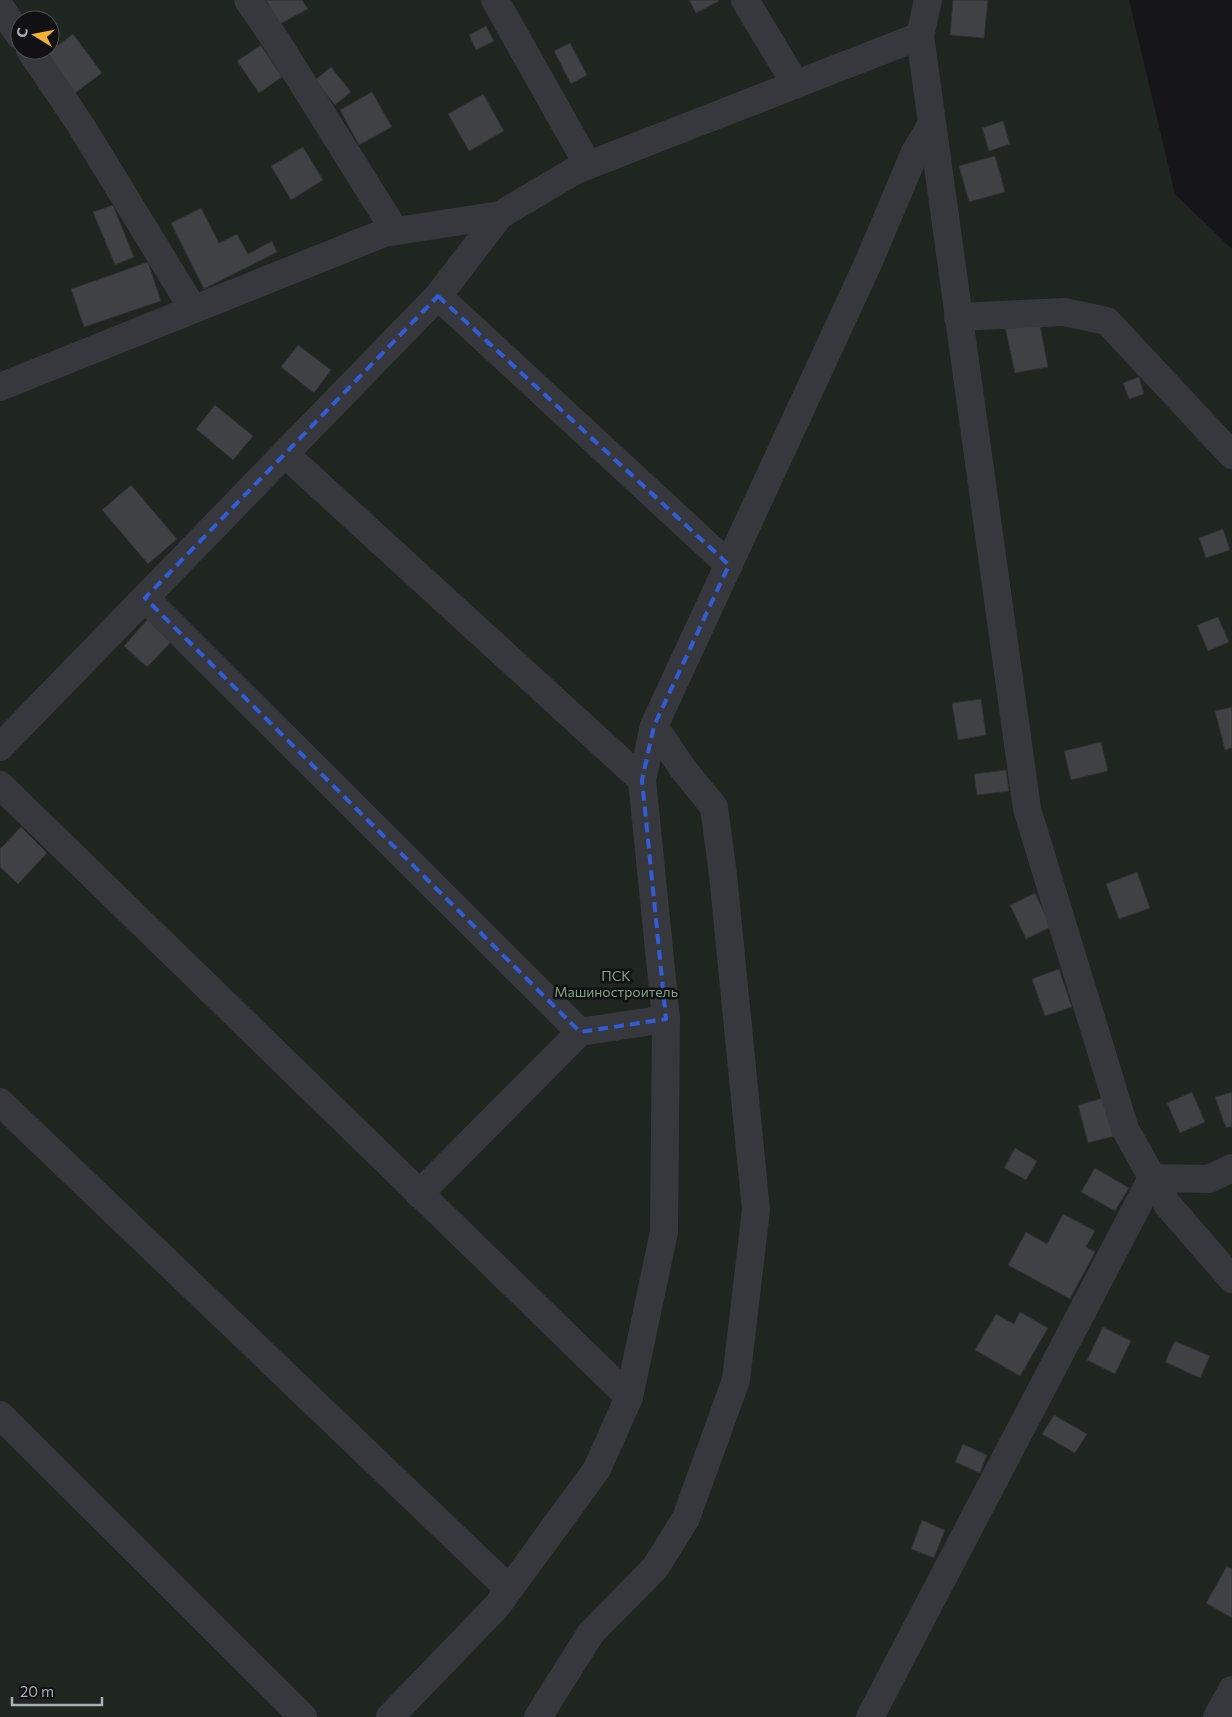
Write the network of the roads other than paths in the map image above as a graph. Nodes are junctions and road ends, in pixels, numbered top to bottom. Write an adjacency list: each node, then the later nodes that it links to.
1 (248, 0): 13 (street)
2 (495, 0): 11 (street)
3 (745, 0): 9 (street)
4 (928, 0): 7 (street)
5 (0, 7): 6 (street)
6 (10, 22)
7 (920, 36): 9 (street); 10 (street)
8 (37, 60): 15 (street)
9 (796, 85): 11 (street)
10 (932, 124): 16 (street); 20 (street)
11 (588, 165): 12 (street)
12 (500, 215): 13 (street); 14 (street)
13 (395, 231): 15 (street)
14 (438, 296): 18 (street); 20 (street)
15 (193, 309): 17 (street)
16 (958, 317): 19 (street); 30 (street)
17 (0, 387)
18 (285, 454): 21 (street); 24 (street)
19 (1232, 455)
20 (729, 565): 22 (street)
21 (145, 598): 23 (street); 27 (street)
22 (654, 726): 24 (street); 39 (street)
23 (0, 748)
24 (642, 780): 26 (street)
25 (0, 785): 31 (street)
26 (666, 1019): 27 (street); 33 (street)
27 (580, 1032): 31 (street)
28 (0, 1102): 35 (street)
29 (1232, 1168): 30 (street)
30 (1152, 1178): 32 (street); 40 (street)
31 (419, 1194): 33 (street)
32 (1232, 1279)
33 (629, 1397): 35 (street)
34 (0, 1415): 37 (street)
35 (509, 1589): 38 (street)
36 (1232, 1690): 41 (street)
37 (303, 1717)
38 (390, 1717)
39 (538, 1717)
40 (870, 1717)
41 (1217, 1717)

